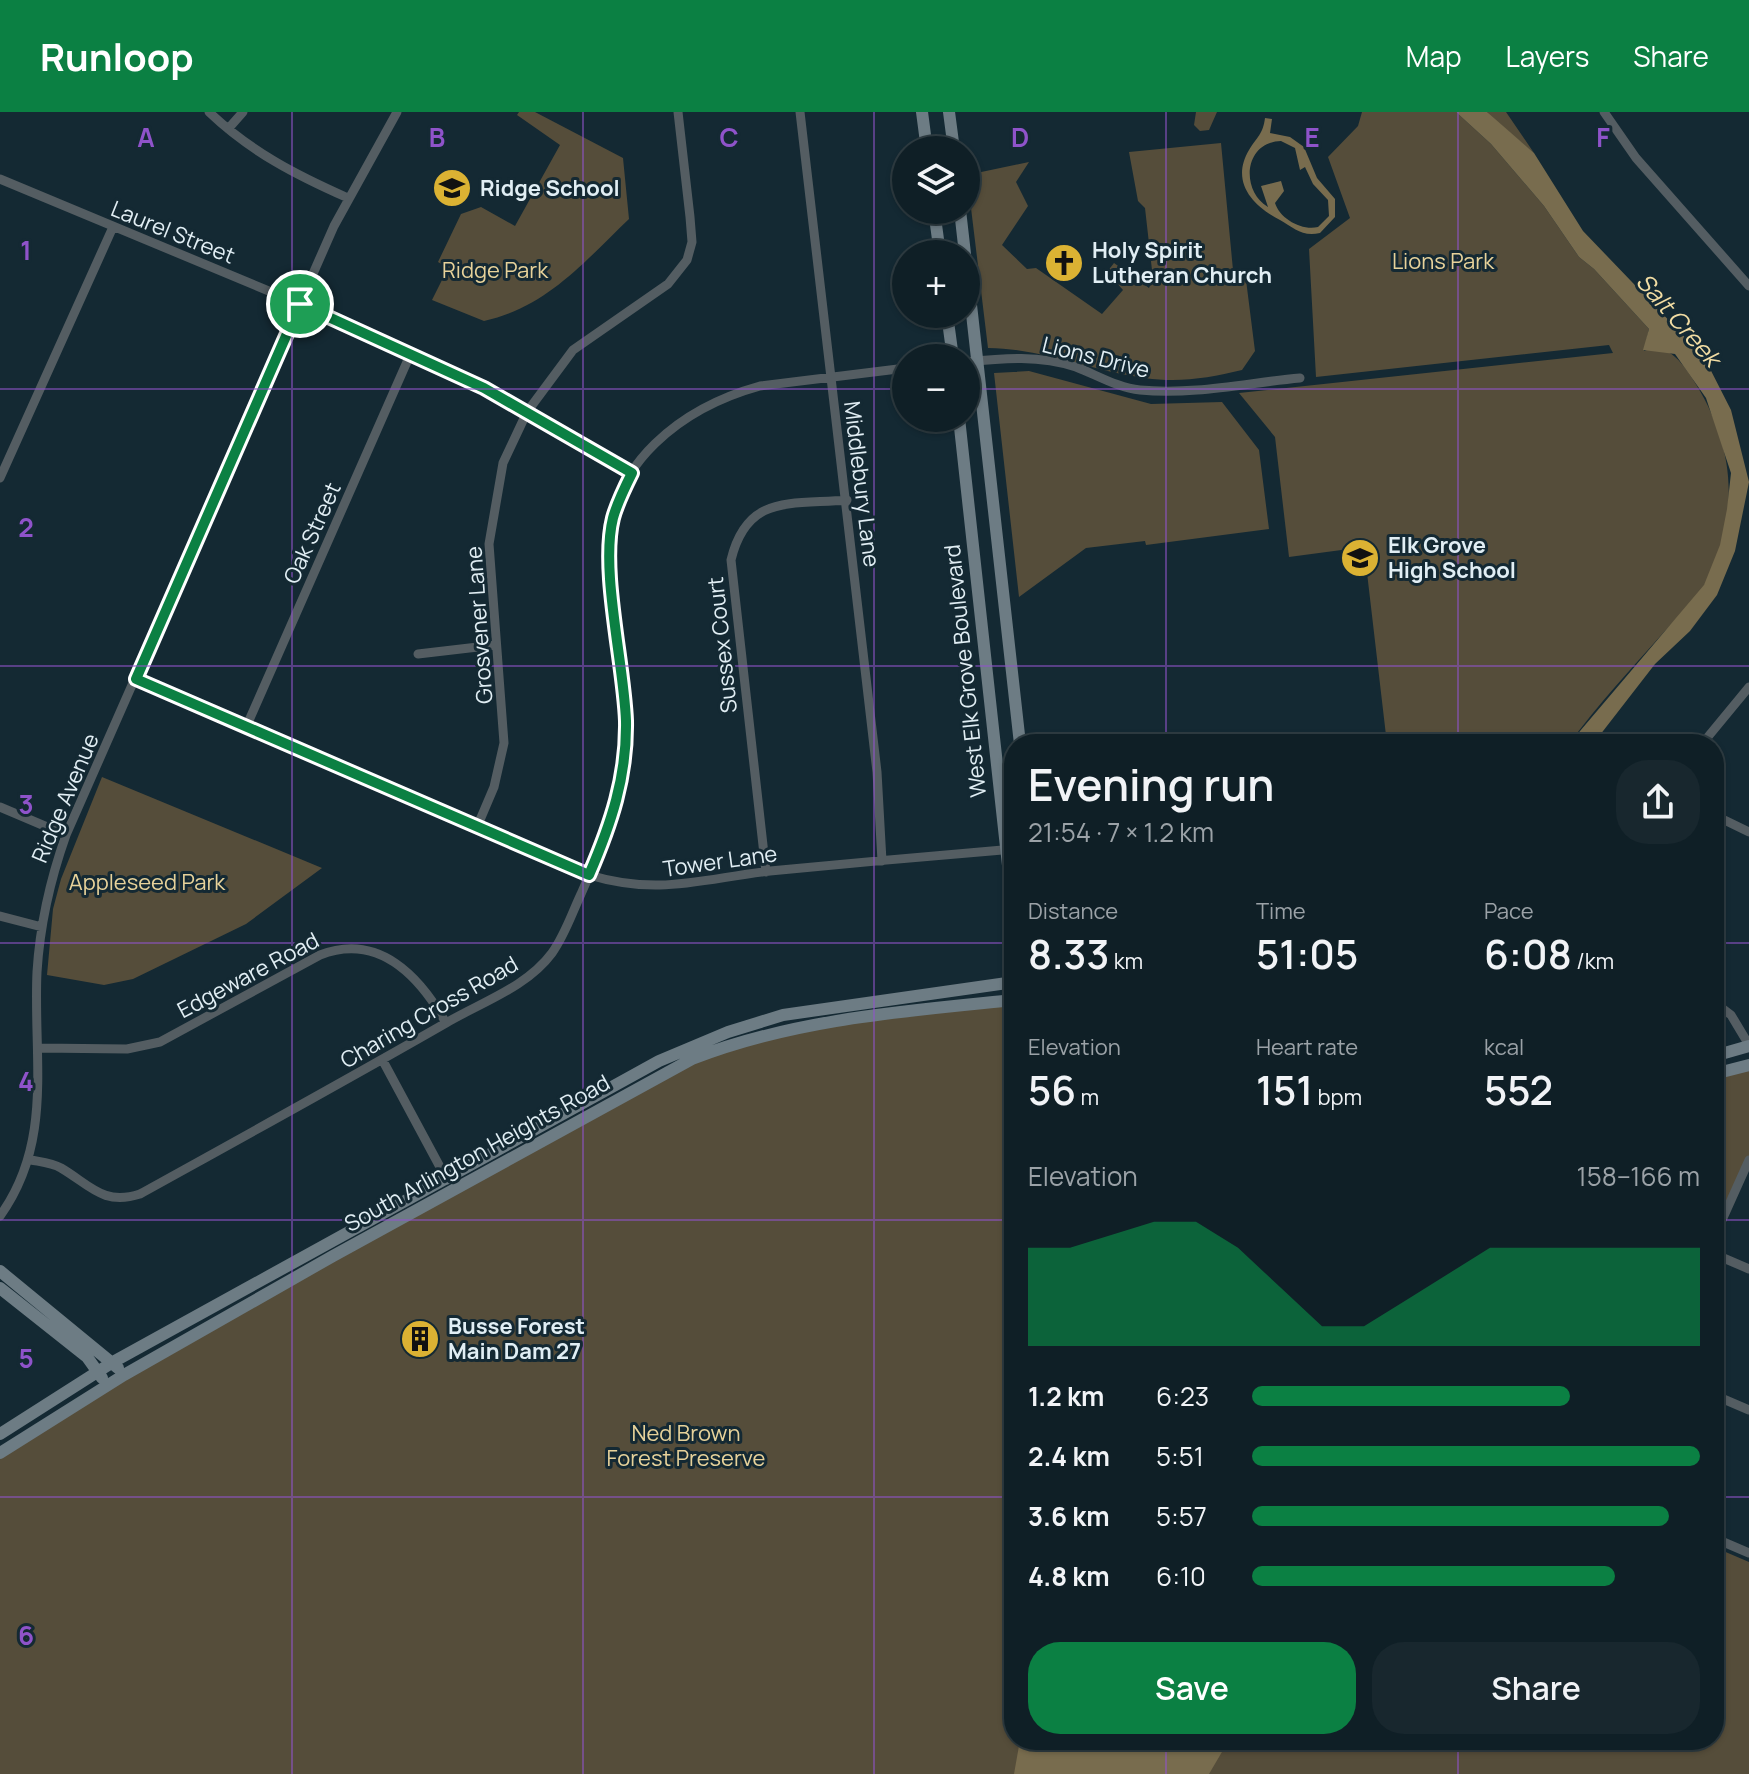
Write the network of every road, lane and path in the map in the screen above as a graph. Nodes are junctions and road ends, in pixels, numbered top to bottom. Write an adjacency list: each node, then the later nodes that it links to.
1 (209, 112): 9 (street)
2 (243, 112): 9 (street)
3 (397, 112): 13 (street, Ridge Avenue)
4 (678, 112): 22 (street, Grosvener Lane)
5 (800, 112): 20 (street, Middlebury Lane)
6 (922, 112): 10 (main road)
7 (949, 112): 11 (main road)
8 (1604, 112): 15 (street)
9 (228, 129): 13 (street)
10 (925, 136)
11 (952, 136)
12 (0, 179): 14 (street, Laurel Street)
13 (348, 198): 16 (street, Ridge Avenue)
14 (113, 227): 16 (street, Laurel Street); 26 (street)
15 (1749, 286)
16 (300, 304): 17 (street, Laurel Street); 30 (street, Ridge Avenue)
17 (410, 355): 22 (street, Laurel Street); 32 (street, Oak Street)
18 (980, 360): 21 (street, Lions Drive)
19 (892, 370): 20 (street, Charing Cross Road)
20 (831, 377): 25 (street, Charing Cross Road); 27 (street, Middlebury Lane)
21 (1300, 378)
22 (527, 412): 25 (street, Laurel Street); 28 (street, Grosvener Lane)
23 (980, 425): 33 (main road, West Elk Grove Boulevard)
24 (961, 432): 35 (main road, West Elk Grove Boulevard)
25 (632, 473): 44 (street, Charing Cross Road)
26 (0, 478)
27 (847, 500): 42 (street, Middlebury Lane); 43 (street, Sussex Court)
28 (495, 645): 29 (street); 38 (street, Grosvener Lane)
29 (418, 654)
30 (136, 679): 32 (street, Tower Lane); 40 (street, Ridge Avenue)
31 (1749, 687): 34 (street)
32 (247, 725): 38 (street, Tower Lane)
33 (1019, 734)
34 (1710, 734)
35 (1004, 806)
36 (0, 807): 40 (street)
37 (1724, 820): 39 (street)
38 (477, 827): 44 (street, Tower Lane)
39 (1749, 832)
40 (66, 835): 46 (street, Ridge Avenue)
41 (1004, 849): 42 (street, Tower Lane)
42 (882, 861): 43 (street, Tower Lane)
43 (766, 872): 44 (street, Tower Lane)
44 (589, 875): 50 (street, Charing Cross Road)
45 (0, 916): 46 (street)
46 (42, 927): 52 (street, Ridge Avenue)
47 (1004, 983): 59 (main road, South Arlington Heights Road)
48 (1004, 1001): 68 (main road, South Arlington Heights Road)
49 (1724, 1010): 51 (street)
50 (446, 1023): 52 (street, Edgeware Road); 54 (street, Charing Cross Road)
51 (1749, 1045): 53 (main road)
52 (39, 1048): 57 (street, Ridge Avenue)
53 (1724, 1053)
54 (383, 1061): 57 (street, Charing Cross Road); 59 (street)
55 (1749, 1065): 56 (main road)
56 (1724, 1071)
57 (31, 1160): 60 (street, Ridge Avenue)
58 (1749, 1160): 61 (street)
59 (447, 1180): 66 (main road, South Arlington Heights Road)
60 (0, 1216)
61 (1724, 1216)
62 (1724, 1258): 63 (street)
63 (1749, 1269)
64 (0, 1271): 66 (main road)
65 (0, 1288): 67 (main road)
66 (113, 1362): 67 (main road, South Arlington Heights Road); 68 (main road)
67 (98, 1371): 69 (main road); 72 (main road, South Arlington Heights Road)
68 (124, 1375): 69 (main road, South Arlington Heights Road)
69 (107, 1386): 73 (main road, South Arlington Heights Road)
70 (1724, 1399): 71 (street)
71 (1749, 1410)
72 (0, 1434)
73 (0, 1453)
74 (1724, 1542): 75 (street)
75 (1749, 1553)

